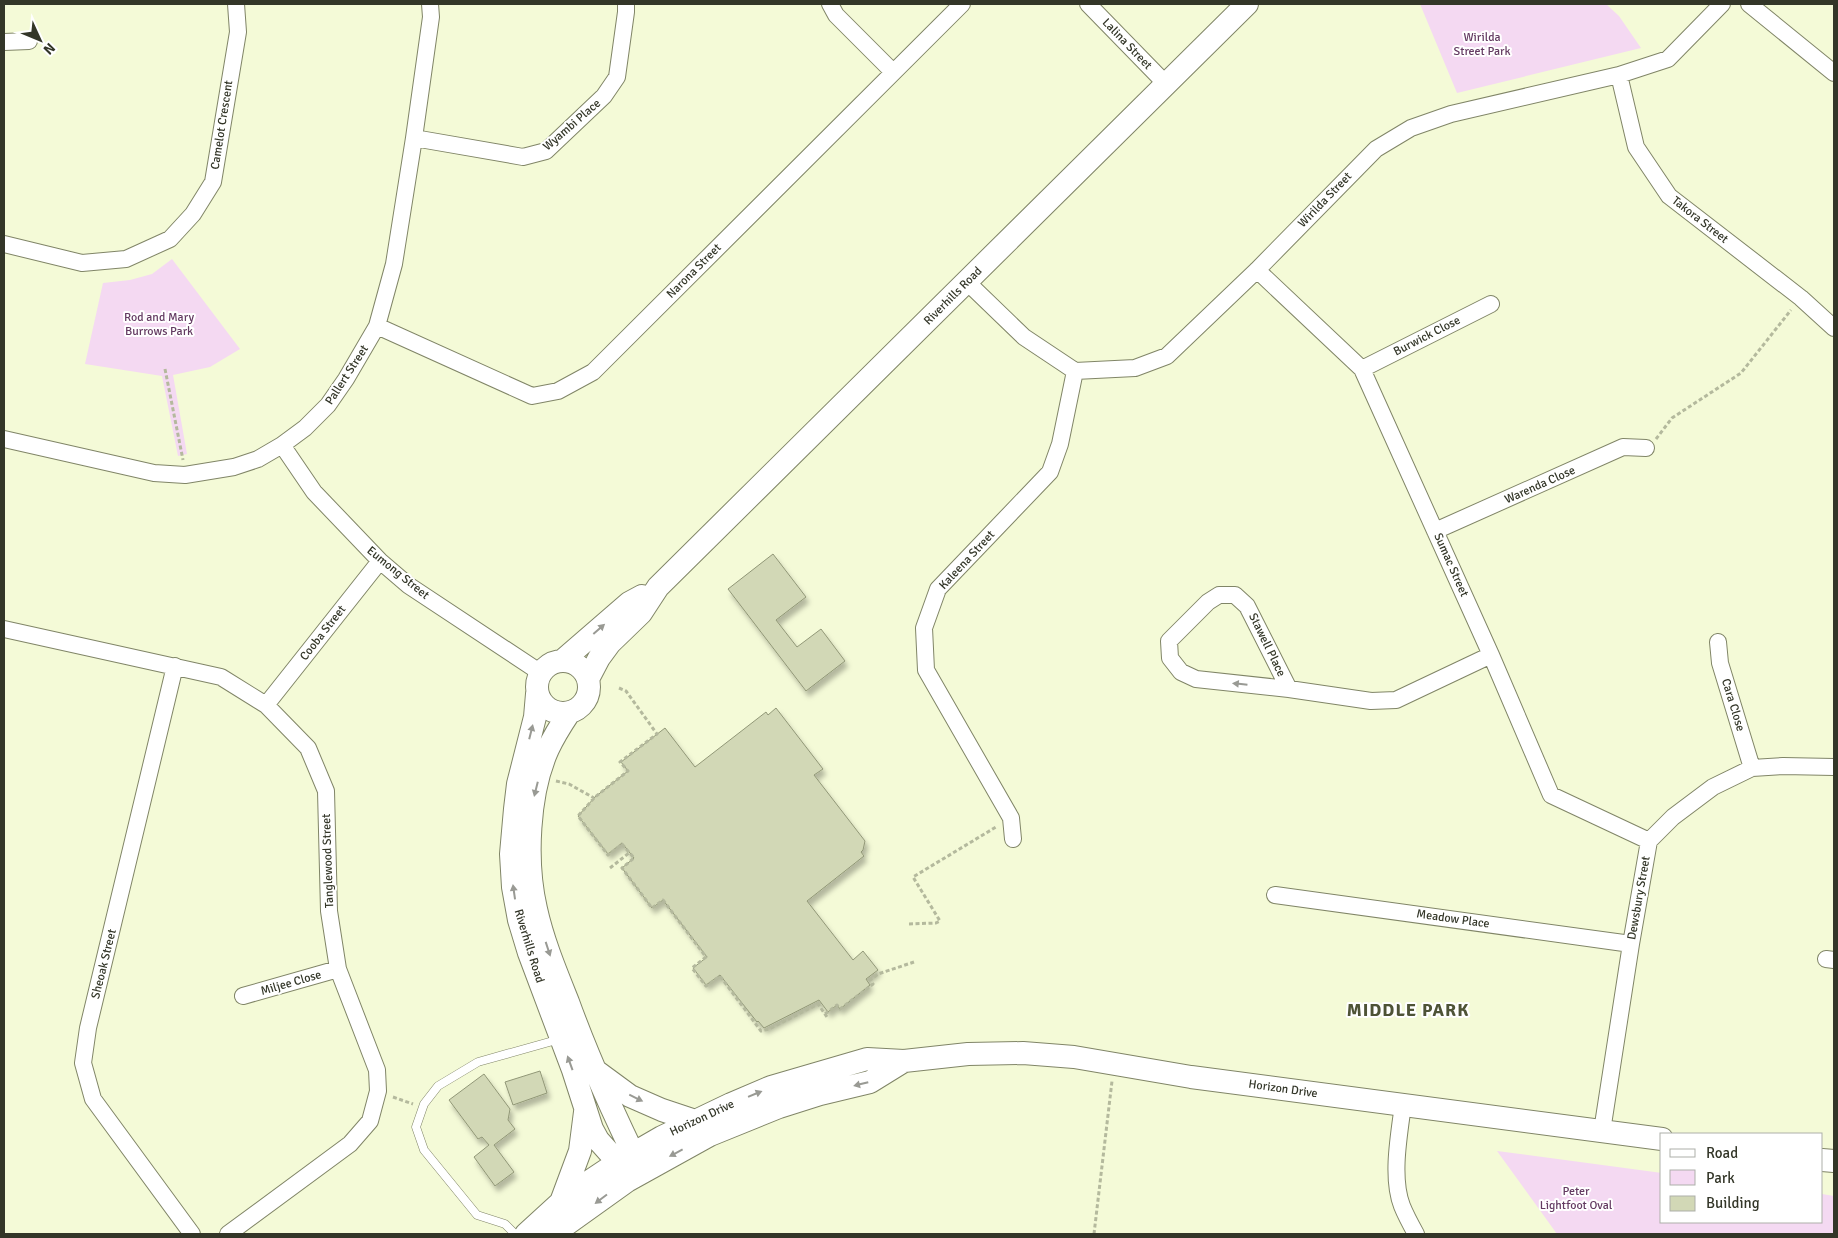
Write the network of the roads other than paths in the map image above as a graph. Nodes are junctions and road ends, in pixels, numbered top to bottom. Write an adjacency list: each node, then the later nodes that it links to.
1 (236, 4): 17 (street, Camelot Crescent)
2 (430, 4): 16 (street, Pallert Street)
3 (626, 4): 16 (street, Wyambi Place)
4 (830, 4): 12 (street)
5 (962, 4): 12 (street, Narona Street)
6 (1088, 4): 15 (street, Lalina Street)
7 (1247, 4): 15 (street, Riverhills Road)
8 (1722, 4): 14 (street, Wirilda Street)
9 (1749, 4): 13 (street)
10 (28, 41): 11 (street)
11 (4, 42)
12 (893, 72): 21 (street, Narona Street)
13 (1834, 73)
14 (1619, 75): 18 (street, Wirilda Street); 22 (street, Takora Street)
15 (1166, 84): 19 (street, Riverhills Road)
16 (414, 138): 21 (street, Pallert Street)
17 (4, 244)
18 (1257, 270): 23 (street, Sumac Street); 24 (street, Wirilda Street)
19 (967, 282): 24 (street); 30 (street, Riverhills Road)
20 (1491, 304): 23 (street, Burwick Close)
21 (377, 326): 26 (street, Pallert Street)
22 (1834, 328)
23 (1362, 369): 28 (street, Sumac Street)
24 (1075, 371): 43 (street, Kaleena Street)
25 (4, 439): 26 (street, Pallert Street)
26 (282, 445): 29 (street, Eumong Street)
27 (1646, 448): 28 (street, Warenda Close)
28 (1436, 531): 33 (street, Sumac Street)
29 (380, 561): 37 (street, Eumong Street); 39 (street, Cooba Street)
30 (658, 587): 34 (street, Riverhills Road, one-way to 30); 36 (street, Riverhills Road)
31 (4, 630): 35 (street, Tanglewood Street)
32 (1718, 642): 42 (street, Cara Close)
33 (1491, 655): 38 (street, Stawell Place); 44 (street, Sumac Street)
34 (562, 661): 36 (street); 37 (street)
35 (175, 666): 39 (street, Tanglewood Street); 59 (street, Sheoak Street)
36 (588, 679): 40 (street)
37 (539, 684): 40 (street); 49 (street, Riverhills Road, one-way to 37)
38 (1289, 690): 38 (street, Stawell Place, one-way to 38)
39 (266, 705): 47 (street, Tanglewood Street)
40 (569, 713): 51 (street, Riverhills Road, one-way to 51)
41 (1834, 767): 42 (street, Dewsbury Street)
42 (1752, 768): 44 (street, Dewsbury Street)
43 (1013, 838)
44 (1650, 841): 46 (street, Dewsbury Street)
45 (1275, 895): 46 (street, Meadow Place)
46 (1631, 944): 55 (street, Dewsbury Street)
47 (338, 969): 48 (street, Miljee Close); 60 (street, Tanglewood Street)
48 (243, 996)
49 (562, 1039): 53 (street, Riverhills Road, one-way to 49); 61 (lane)
50 (904, 1061): 52 (street, Horizon Drive); 54 (street, Horizon Drive, one-way to 50); 57 (street, Horizon Drive, one-way to 57)
51 (595, 1070): 54 (street, one-way to 54); 57 (street, Riverhills Road)
52 (1403, 1105): 55 (street, Horizon Drive); 64 (street)
53 (585, 1109): 57 (street, Riverhills Road); 58 (street)
54 (695, 1121): 57 (street, Horizon Drive)
55 (1602, 1132): 56 (street, Horizon Drive)
56 (1660, 1139)
57 (630, 1168): 58 (street, Horizon Drive); 63 (street, Horizon Drive, one-way to 63)
58 (561, 1202): 62 (street, Horizon Drive)
59 (192, 1234)
60 (228, 1234)
61 (515, 1234)
62 (526, 1234)
63 (553, 1234)
64 (1416, 1234)

